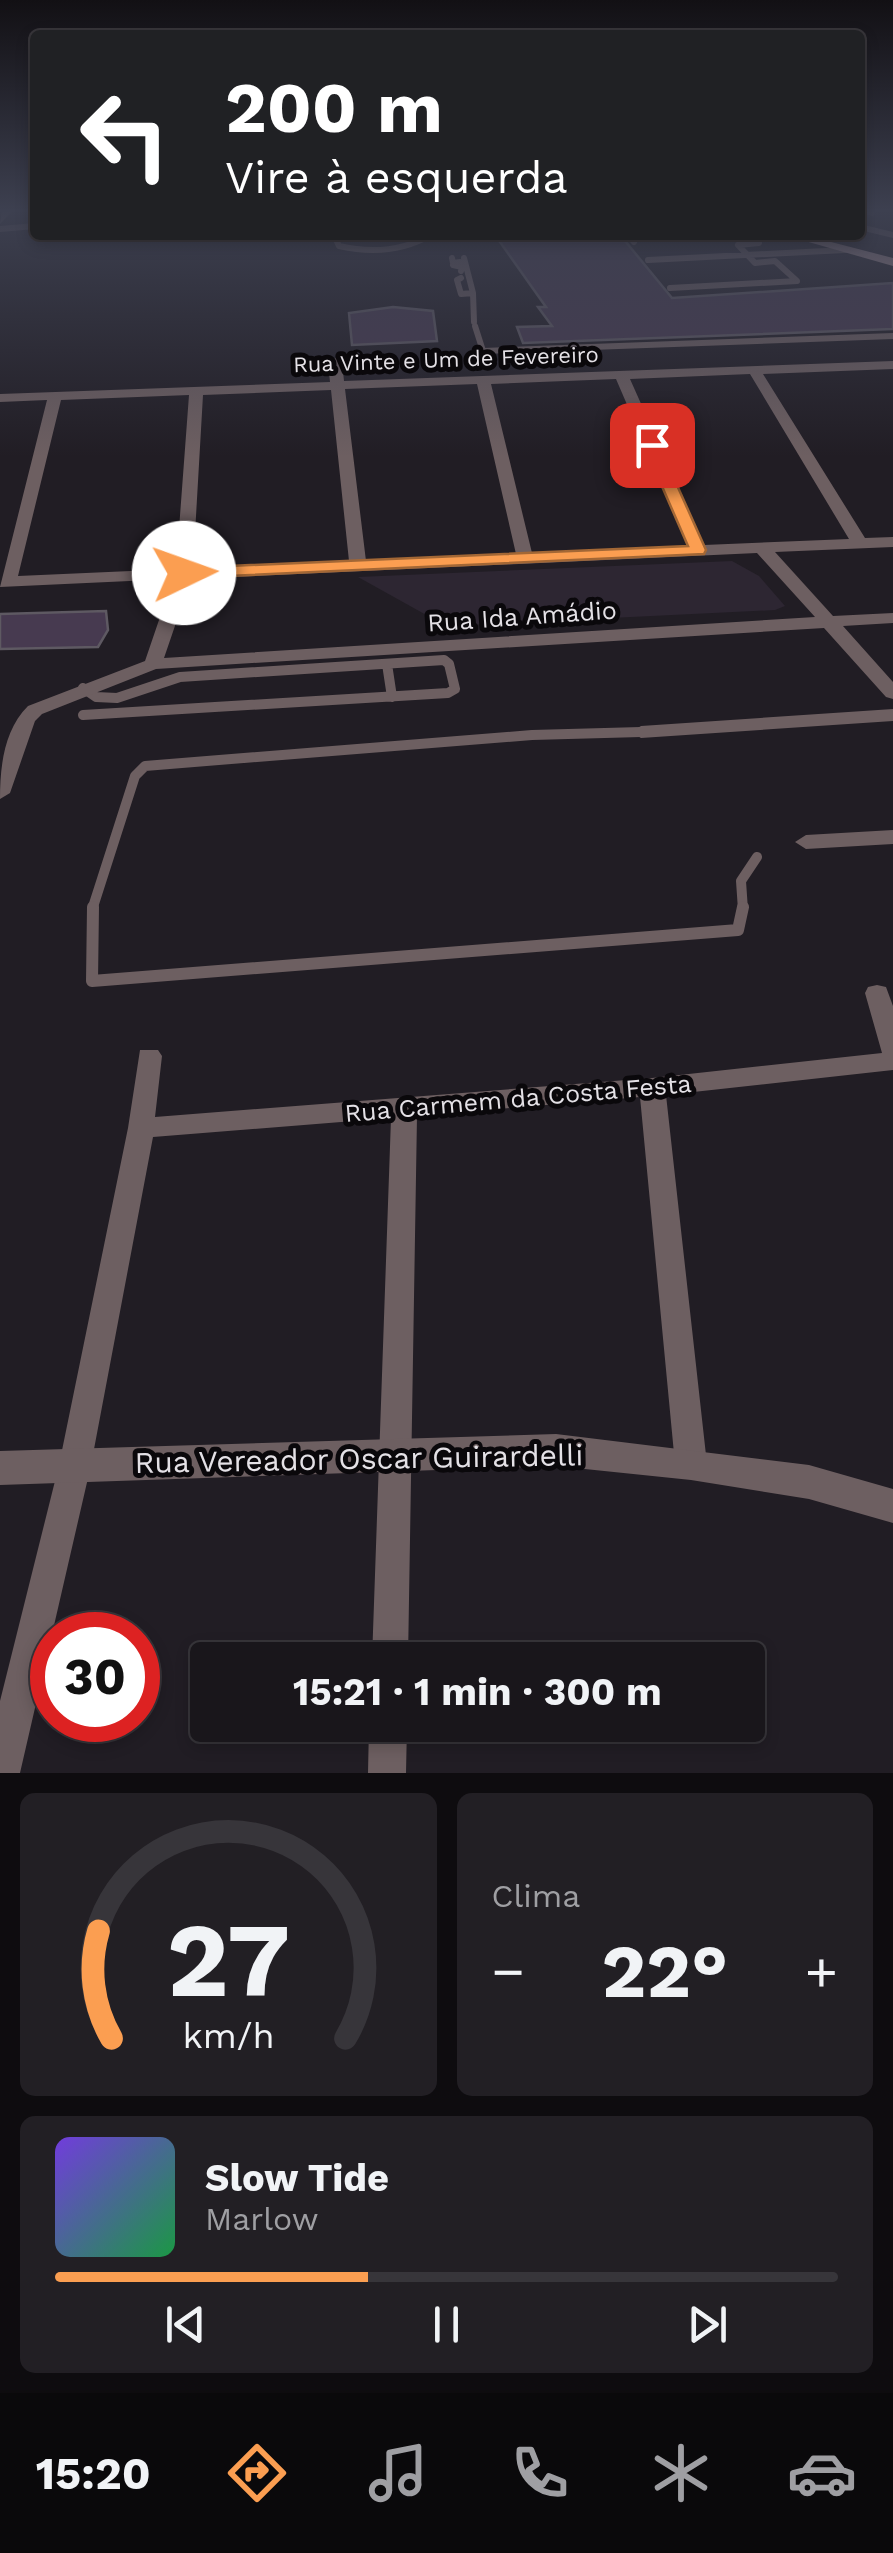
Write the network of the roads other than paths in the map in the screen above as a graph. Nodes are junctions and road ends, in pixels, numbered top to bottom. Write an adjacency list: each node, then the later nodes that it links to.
1 (461, 292): 2 (lane)
2 (473, 293): 3 (lane, Rua Vinte e Um de Fevereiro)
3 (893, 336)
4 (335, 362): 9 (street)
5 (891, 367): 6 (street, Rua Vinte e Um de Fevereiro)
6 (754, 370): 7 (street, Rua Vinte e Um de Fevereiro); 14 (street)
7 (620, 375): 8 (street, Rua Vinte e Um de Fevereiro); 16 (street)
8 (483, 380): 9 (street, Rua Vinte e Um de Fevereiro); 17 (street)
9 (338, 386): 10 (street, Rua Vinte e Um de Fevereiro); 18 (street)
10 (196, 391): 11 (street, Rua Vinte e Um de Fevereiro); 19 (street)
11 (54, 396): 12 (street, Rua Vinte e Um de Fevereiro); 20 (street)
12 (0, 398)
13 (893, 542): 14 (street)
14 (860, 544): 15 (street)
15 (761, 548): 16 (street); 22 (street)
16 (698, 550): 17 (street)
17 (525, 558): 18 (street)
18 (358, 565): 19 (street)
19 (184, 573): 20 (street); 23 (street)
20 (4, 582)
21 (893, 618): 22 (street, Rua Ida Amádio)
22 (829, 622): 23 (street, Rua Ida Amádio); 26 (street)
23 (153, 664): 25 (street, Rua Ida Amádio)
24 (387, 664): 27 (lane); 27 (lane); 28 (lane)
25 (83, 688): 28 (lane); 33 (street, Rua Ida Amádio)
26 (893, 693)
27 (392, 697): 31 (lane)
28 (117, 698): 31 (lane)
29 (83, 715): 31 (lane)
30 (893, 715): 32 (street)
31 (118, 716)
32 (641, 732): 36 (lane)
33 (0, 792)
34 (893, 837): 35 (street)
35 (806, 842)
36 (757, 858)
37 (877, 993): 38 (street)
38 (893, 1050)
39 (149, 1056): 43 (street)
40 (893, 1060): 41 (street, Rua Carmem da Costa Festa)
41 (652, 1087): 42 (street, Rua Carmem da Costa Festa); 46 (street)
42 (404, 1109): 43 (street, Rua Carmem da Costa Festa); 44 (street)
43 (141, 1128): 45 (street)
44 (394, 1454): 45 (street, Rua Vereador Oscar Guirardelli); 46 (street, Rua Vereador Oscar Guirardelli); 49 (street)
45 (75, 1464): 47 (street, Rua Vereador Oscar Guirardelli); 51 (street)
46 (691, 1464): 48 (street, Rua Vereador Oscar Guirardelli)
47 (0, 1468)
48 (893, 1506)
49 (390, 1642)
50 (388, 1742): 52 (street)
51 (1, 1773)
52 (387, 1773)

